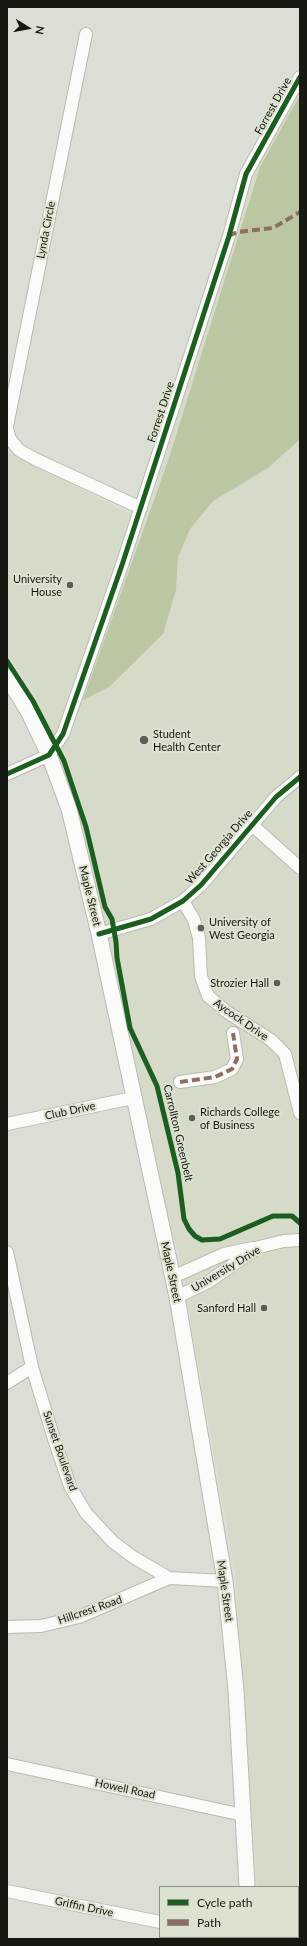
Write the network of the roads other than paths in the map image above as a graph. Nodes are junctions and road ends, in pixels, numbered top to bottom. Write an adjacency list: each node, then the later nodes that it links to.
1 (86, 34): 3 (street, Lynda Circle)
2 (300, 78): 5 (street, Forrest Drive)
3 (7, 426)
4 (7, 429): 5 (street)
5 (140, 508): 7 (street, Forrest Drive)
6 (7, 677): 7 (main road, Maple Street)
7 (49, 755): 8 (street); 13 (main road, Maple Street)
8 (7, 774)
9 (300, 777): 10 (street, West Georgia Drive)
10 (251, 824): 11 (street); 12 (street, West Georgia Drive)
11 (300, 868)
12 (183, 901): 13 (street, West Georgia Drive); 17 (street, Aycock Drive)
13 (99, 934): 16 (main road, Maple Street)
14 (233, 1033): 15 (street)
15 (180, 1082)
16 (133, 1098): 18 (street, Club Drive); 22 (main road, Maple Street)
17 (300, 1113)
18 (7, 1124)
19 (300, 1240): 20 (street, University Drive)
20 (259, 1247): 22 (street); 23 (street, University Drive)
21 (7, 1252): 24 (street, Sunset Boulevard)
22 (173, 1277): 23 (main road, Maple Street)
23 (177, 1297): 27 (main road, Maple Street)
24 (32, 1367): 25 (street); 26 (street, Sunset Boulevard)
25 (7, 1383)
26 (169, 1578): 27 (street, Sunset Boulevard); 28 (street, Hillcrest Road)
27 (225, 1581): 30 (main road, Maple Street)
28 (7, 1628)
29 (7, 1764): 30 (street, Howell Road)
30 (243, 1815): 31 (main road, Maple Street)
31 (247, 1886)
32 (7, 1891): 33 (street, Griffin Drive)
33 (159, 1922)

